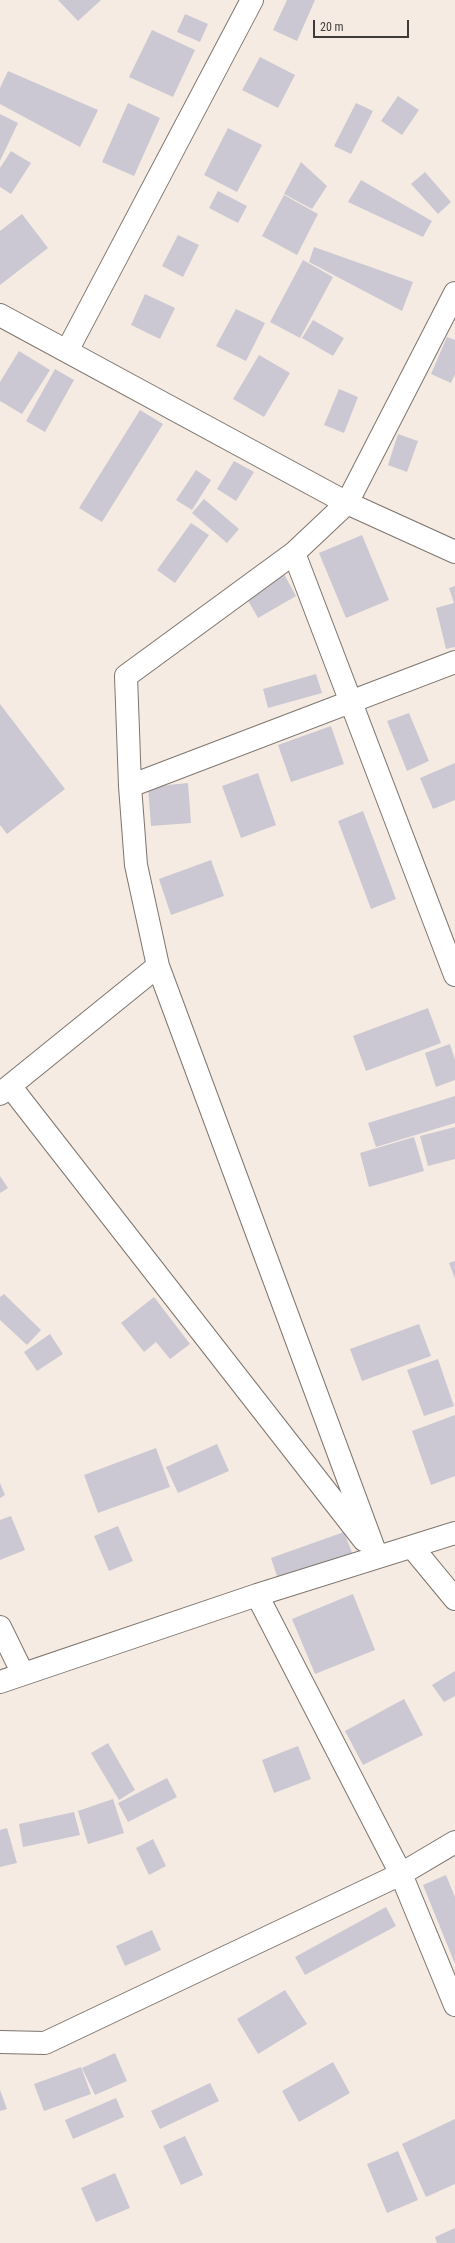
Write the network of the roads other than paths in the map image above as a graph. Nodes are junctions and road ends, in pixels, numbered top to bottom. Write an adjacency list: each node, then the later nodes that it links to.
1 (252, 0): 4 (street)
2 (455, 293): 5 (street)
3 (0, 315): 4 (street)
4 (67, 351): 5 (street)
5 (347, 503): 6 (street); 7 (street)
6 (455, 552)
7 (294, 553): 9 (street); 10 (street)
8 (455, 662): 9 (street)
9 (351, 702): 10 (street); 12 (street)
10 (130, 786): 11 (street)
11 (158, 966): 13 (street); 16 (street)
12 (455, 975)
13 (5, 1090): 16 (street)
14 (455, 1533): 15 (street)
15 (412, 1547): 16 (street); 18 (street)
16 (377, 1557): 17 (street)
17 (257, 1595): 20 (street); 23 (street)
18 (455, 1599)
19 (0, 1627): 20 (street)
20 (23, 1674): 21 (street)
21 (0, 1682)
22 (455, 1842): 23 (street)
23 (401, 1874): 24 (street); 25 (street)
24 (455, 2005)
25 (0, 2042)

